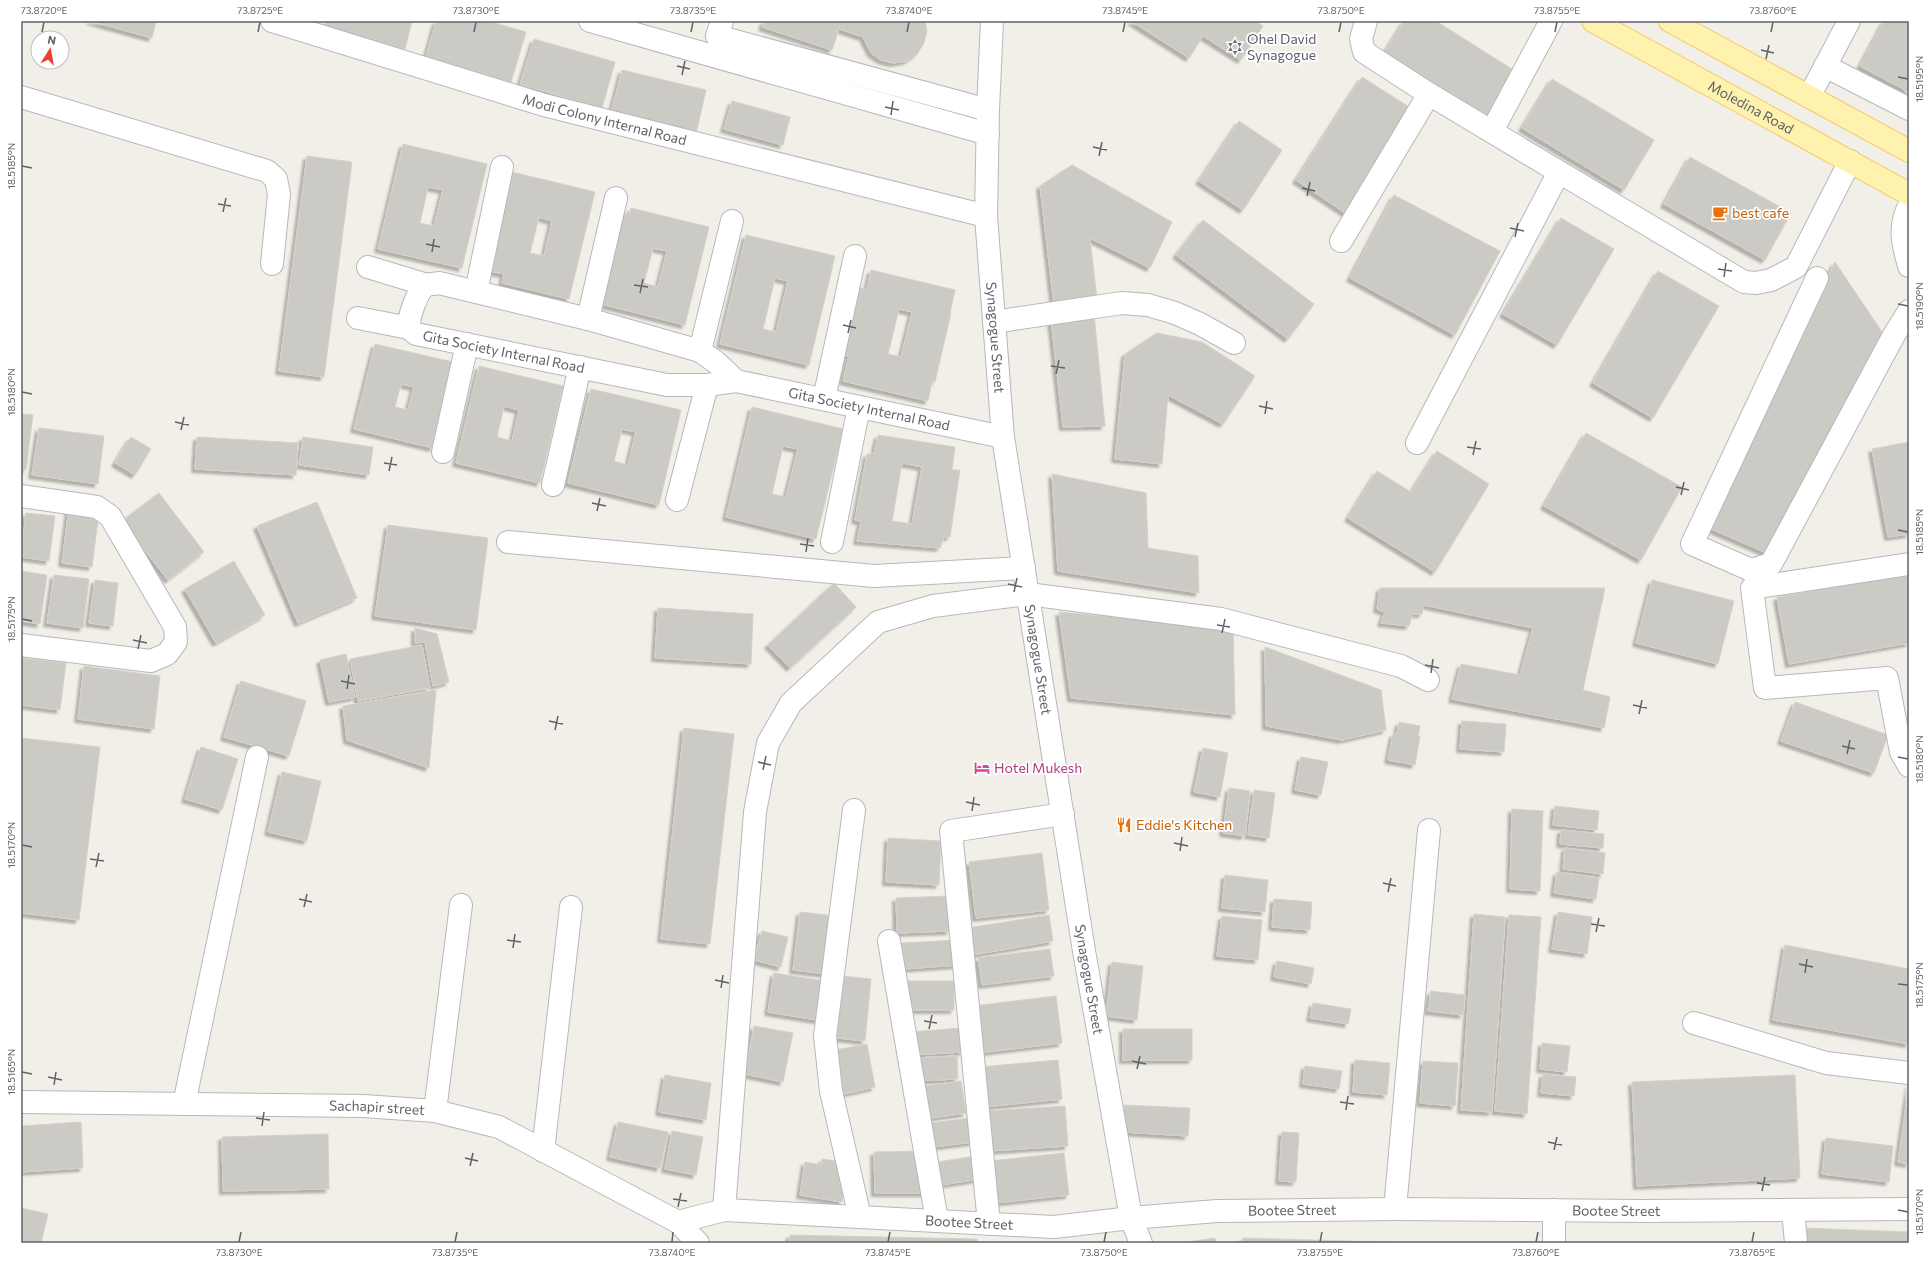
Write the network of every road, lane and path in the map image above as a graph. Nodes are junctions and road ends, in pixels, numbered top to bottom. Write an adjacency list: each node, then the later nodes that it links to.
1 (272, 21): 25 (street, Modi Colony Internal Road)
2 (590, 21): 17 (street)
3 (722, 21): 15 (street)
4 (992, 21): 15 (street, Synagogue Street)
5 (1366, 21): 11 (street)
6 (1551, 21): 16 (street)
7 (1593, 21): 19 (main road, Moledina Road)
8 (1849, 21): 10 (street)
9 (1684, 24): 13 (main road)
10 (1825, 66): 13 (street); 14 (street)
11 (1430, 94): 16 (street); 27 (street)
12 (21, 97): 29 (street)
13 (1809, 97): 18 (main road)
14 (1909, 109)
15 (988, 110): 17 (street, Synagogue Street)
16 (1492, 131): 21 (street)
17 (988, 134): 25 (street, Synagogue Street)
18 (1909, 151)
19 (1850, 161): 21 (street); 22 (main road, Moledina Road)
20 (502, 166): 34 (street)
21 (1559, 172): 49 (street)
22 (1909, 194)
23 (616, 198): 37 (street)
24 (1909, 206): 31 (street)
25 (986, 216): 38 (street, Synagogue Street)
26 (732, 221): 42 (street)
27 (1341, 241)
28 (855, 256): 46 (street)
29 (272, 264)
30 (368, 266): 33 (street)
31 (1909, 266)
32 (1817, 278): 35 (street)
33 (427, 285): 34 (street); 39 (street, Gita Society Internal Road)
34 (476, 292): 37 (street)
35 (1909, 311)
36 (358, 318): 39 (street)
37 (588, 319): 42 (street)
38 (994, 322): 40 (street); 48 (street, Synagogue Street)
39 (409, 328): 41 (street, Gita Society Internal Road)
40 (1234, 343)
41 (467, 344): 43 (street, Gita Society Internal Road); 50 (street)
42 (700, 350): 44 (street)
43 (580, 367): 45 (street, Gita Society Internal Road); 51 (street)
44 (736, 381): 45 (street, Gita Society Internal Road); 46 (street, Gita Society Internal Road)
45 (708, 386): 53 (street)
46 (824, 400): 47 (street, Gita Society Internal Road)
47 (859, 407): 48 (street, Gita Society Internal Road); 55 (street)
48 (1004, 437): 57 (street, Synagogue Street)
49 (1417, 443)
50 (443, 452)
51 (553, 485)
52 (21, 496): 59 (street)
53 (676, 500)
54 (508, 542): 57 (street)
55 (832, 542)
56 (1909, 564): 62 (street)
57 (1024, 568): 58 (street, Synagogue Street)
58 (1028, 594): 60 (street); 64 (street, Synagogue Street); 77 (street)
59 (21, 645)
60 (1428, 680)
61 (258, 757): 72 (street)
62 (1909, 766)
63 (854, 810): 80 (street)
64 (1062, 814): 81 (street, Synagogue Street); 84 (street)
65 (1429, 830): 76 (street)
66 (461, 905): 73 (street)
67 (571, 907): 74 (street)
68 (889, 941): 82 (street)
69 (1694, 1023): 70 (street)
70 (1909, 1073)
71 (21, 1102): 72 (street, Sachapir street)
72 (184, 1104): 73 (street, Sachapir street)
73 (435, 1111): 74 (street, Sachapir street)
74 (543, 1151): 83 (street, Sachapir street)
75 (1909, 1208): 79 (street, Bootee Street)
76 (1395, 1209): 78 (street, Bootee Street); 81 (street, Bootee Street)
77 (724, 1210): 80 (street, Bootee Street); 83 (street, Bootee Street)
78 (1554, 1210): 79 (street, Bootee Street); 87 (street)
79 (1793, 1210): 88 (street)
80 (860, 1217): 82 (street, Bootee Street)
81 (1131, 1218): 84 (street, Bootee Street); 86 (street, Synagogue Street)
82 (937, 1221): 84 (street, Bootee Street)
83 (678, 1222): 85 (street, Sachapir street)
84 (989, 1224)
85 (698, 1243)
86 (1141, 1243)
87 (1554, 1243)
88 (1796, 1243)

